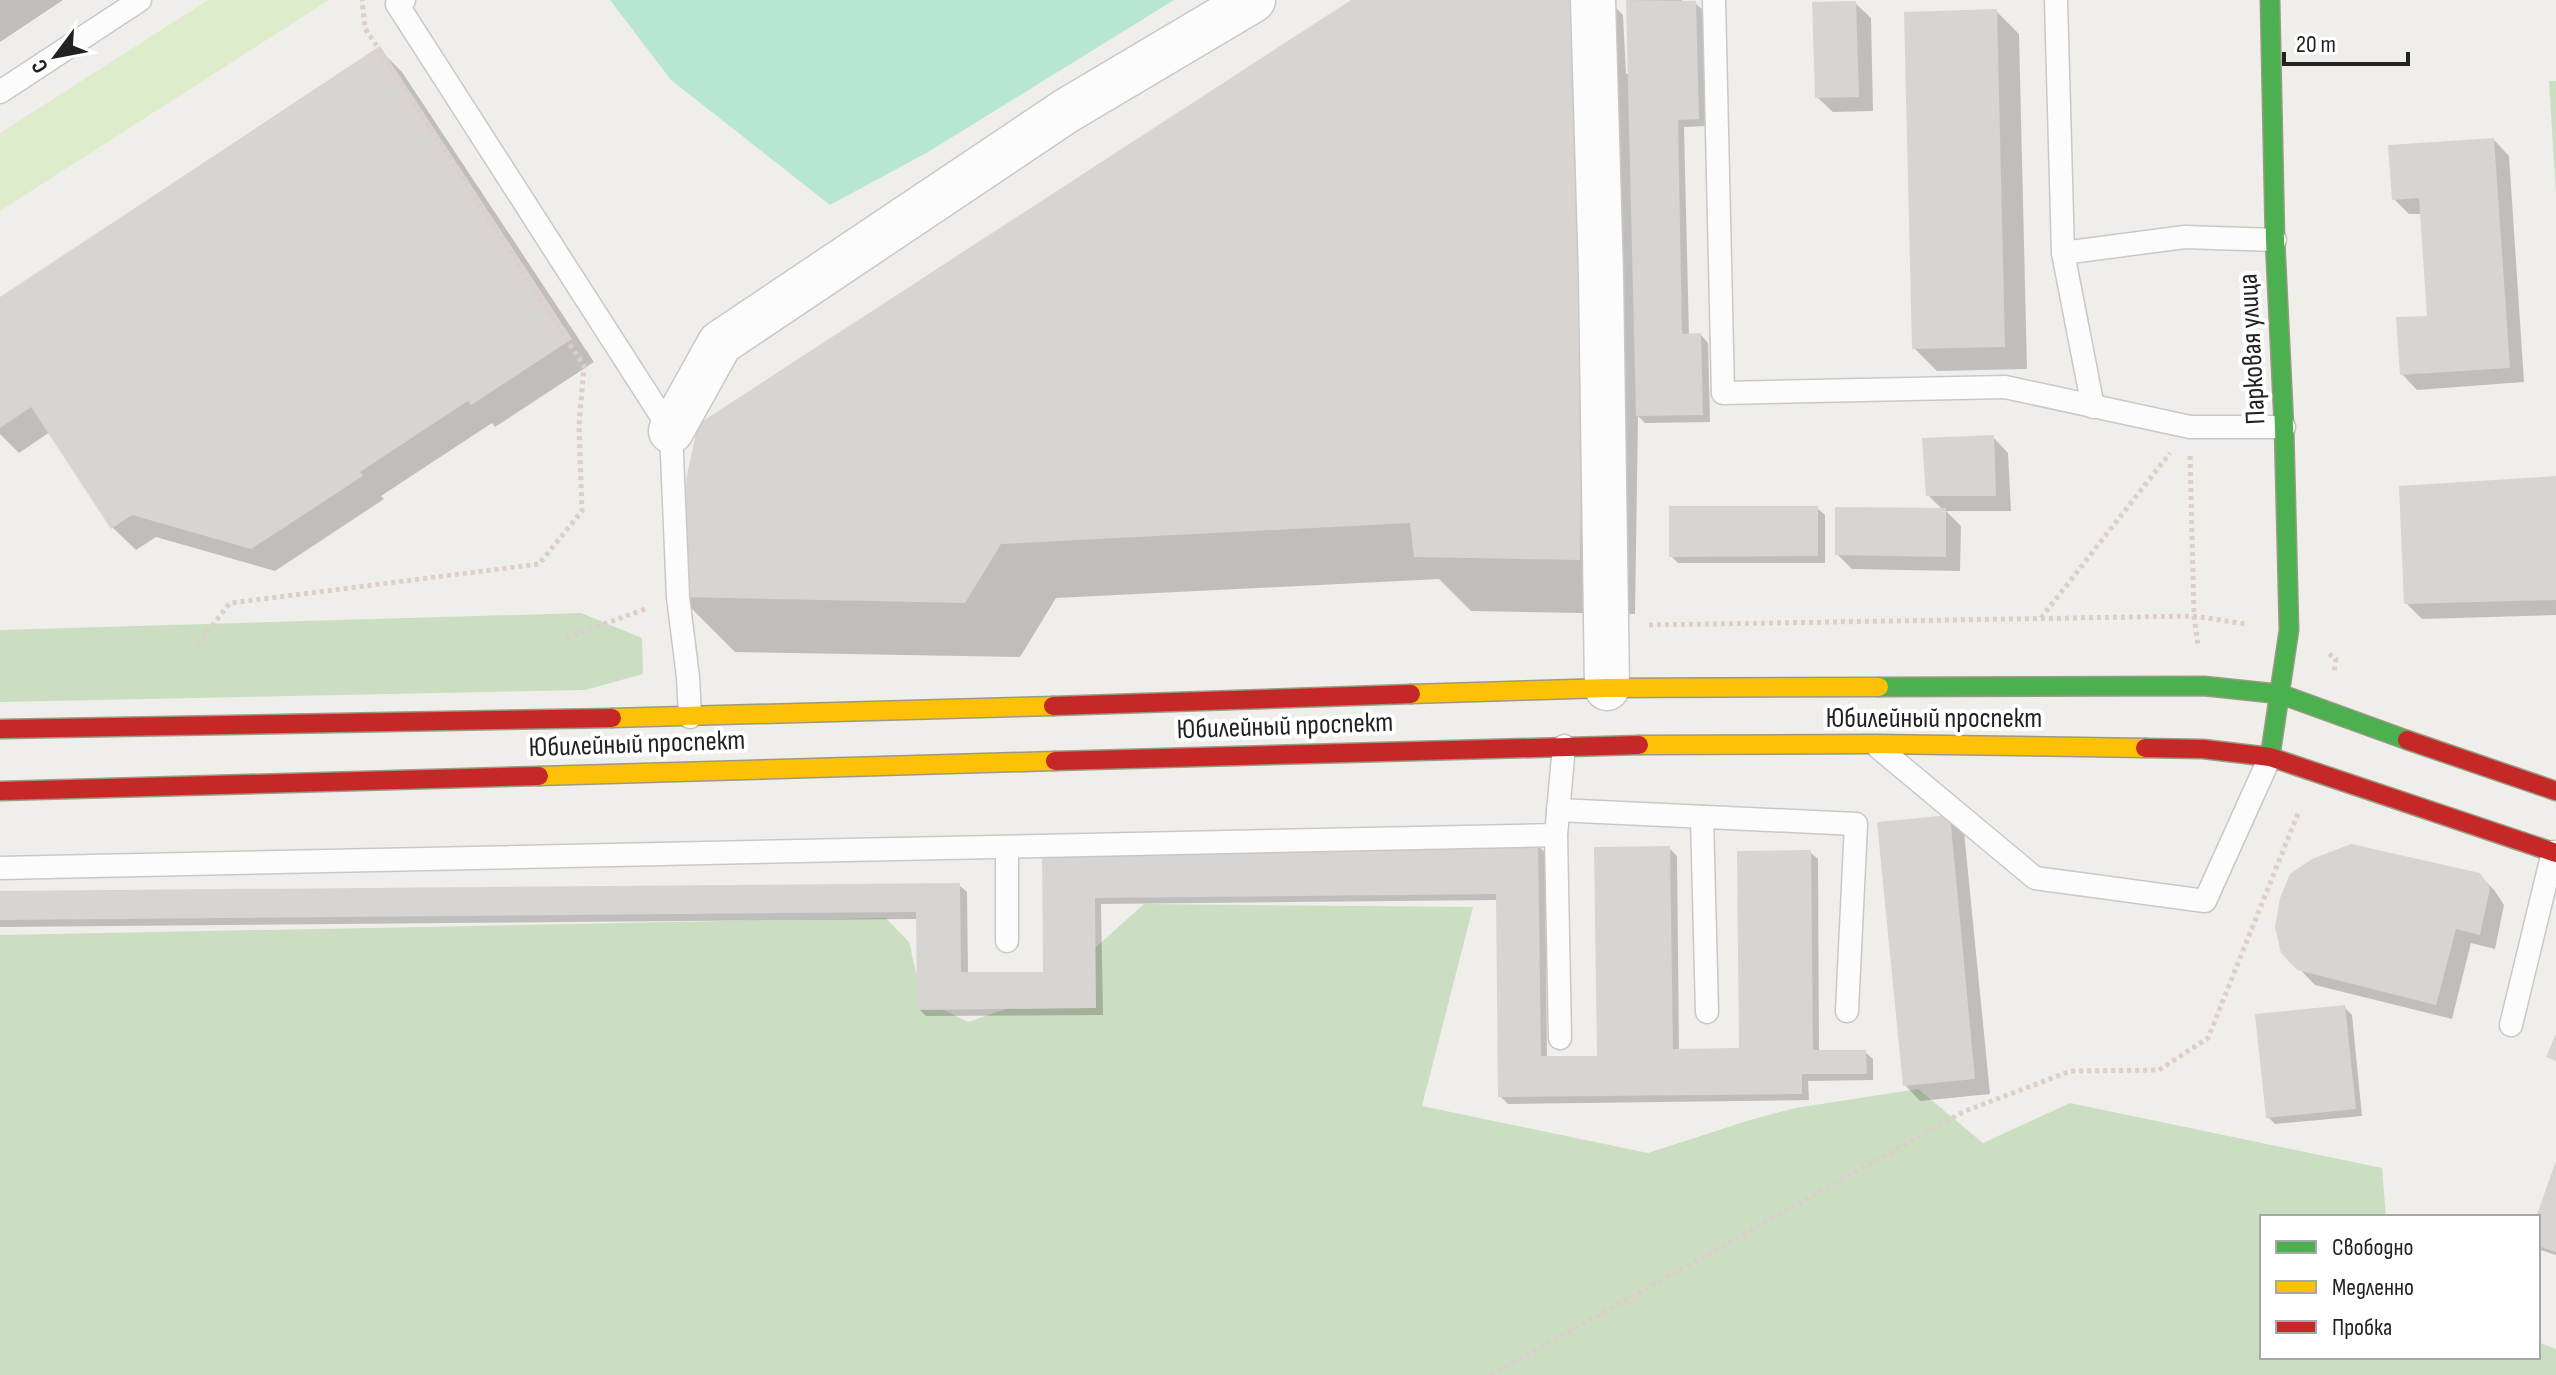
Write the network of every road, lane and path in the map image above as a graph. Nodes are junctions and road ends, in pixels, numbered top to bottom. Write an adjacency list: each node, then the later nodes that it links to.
1 (140, 0): 9 (lane)
2 (362, 0): 22 (path)
3 (404, 0): 15 (lane)
4 (1253, 0): 15 (street)
5 (1593, 0): 19 (street)
6 (1714, 0): 12 (lane)
7 (2056, 0): 11 (lane)
8 (2270, 0): 10 (main road, Парковая улица)
9 (0, 92)
10 (2275, 240): 11 (lane); 14 (main road, Парковая улица)
11 (2063, 253): 12 (lane)
12 (2093, 407): 13 (lane)
13 (2190, 427): 14 (lane); 17 (path); 18 (path)
14 (2284, 427): 20 (main road, Парковая улица)
15 (671, 431): 16 (lane)
16 (678, 597): 21 (path); 27 (lane)
17 (2194, 616): 18 (path); 20 (path); 24 (path)
18 (2041, 618): 19 (path)
19 (1608, 625): 25 (street)
20 (2289, 630): 23 (path); 26 (main road, Парковая улица)
21 (566, 638)
22 (197, 645)
23 (2336, 659)
24 (2204, 686): 25 (main road, Юбилейный проспект); 26 (main road, Юбилейный проспект)
25 (1607, 688): 27 (main road, Юбилейный проспект)
26 (2280, 694): 31 (main road, Парковая улица); 34 (main road, Юбилейный проспект)
27 (690, 717): 28 (main road, Юбилейный проспект)
28 (0, 729)
29 (1875, 744): 30 (main road, Юбилейный проспект); 31 (main road, Юбилейный проспект); 31 (lane)
30 (1564, 746): 33 (main road, Юбилейный проспект); 35 (lane)
31 (2270, 757): 32 (main road, Юбилейный проспект)
32 (2314, 772): 39 (main road, Юбилейный проспект); 46 (path)
33 (0, 791)
34 (2556, 791)
35 (1558, 810): 36 (lane); 37 (lane)
36 (1702, 817): 42 (lane); 43 (lane)
37 (1556, 835): 38 (lane); 45 (lane)
38 (1007, 847): 40 (lane); 41 (lane)
39 (2554, 853): 44 (lane)
40 (0, 868)
41 (1007, 941)
42 (1847, 1011)
43 (1707, 1012)
44 (2511, 1025)
45 (1560, 1038)
46 (1491, 1375)

